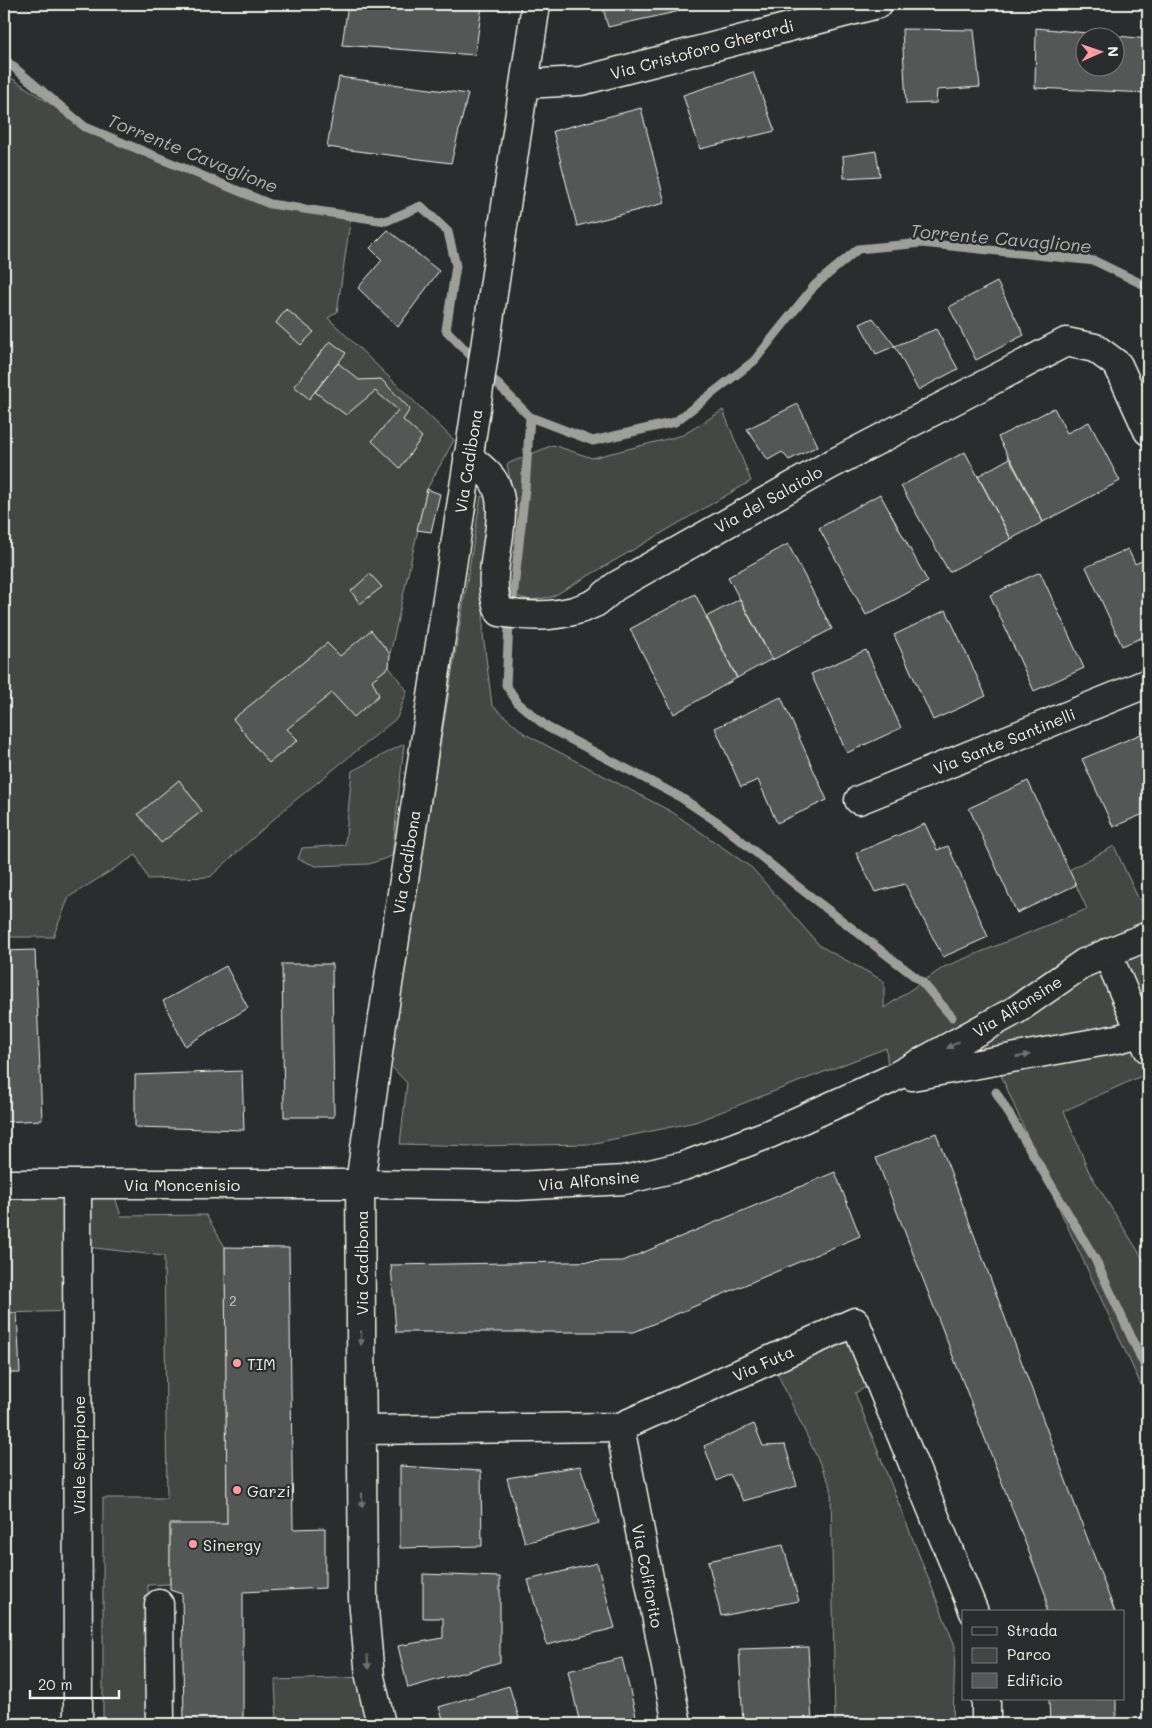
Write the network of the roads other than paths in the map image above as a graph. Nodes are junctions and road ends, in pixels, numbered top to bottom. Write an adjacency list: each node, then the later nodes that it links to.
1 (536, 4): 3 (street, Via Cadibona)
2 (878, 4): 3 (street, Via Cristoforo Gherardi)
3 (524, 84): 5 (street, Via Cadibona)
4 (1148, 431): 5 (street, Via del Salaiolo)
5 (468, 456): 13 (street, Via Cadibona)
6 (1148, 683): 7 (street, Via Sante Santinelli)
7 (859, 800)
8 (1148, 936): 9 (street, Via Alfonsine)
9 (1107, 953): 10 (street); 11 (street, Via Alfonsine, one-way to 11)
10 (1146, 1038): 11 (street, Via Alfonsine, one-way to 10)
11 (889, 1080): 13 (street, Via Alfonsine)
12 (4, 1184): 14 (street, Via Moncenisio)
13 (360, 1184): 14 (street, Via Moncenisio); 16 (street, Via Cadibona, one-way to 16)
14 (77, 1185): 20 (street, Viale Sempione)
15 (620, 1428): 16 (street, Via Futa); 18 (street, Via Futa); 23 (street, Via Colfiorito)
16 (362, 1430): 22 (street, Via Cadibona, one-way to 22)
17 (158, 1604): 21 (street)
18 (973, 1610)
19 (986, 1700): 24 (street)
20 (78, 1724)
21 (160, 1724)
22 (381, 1724)
23 (677, 1724)
24 (986, 1724)

